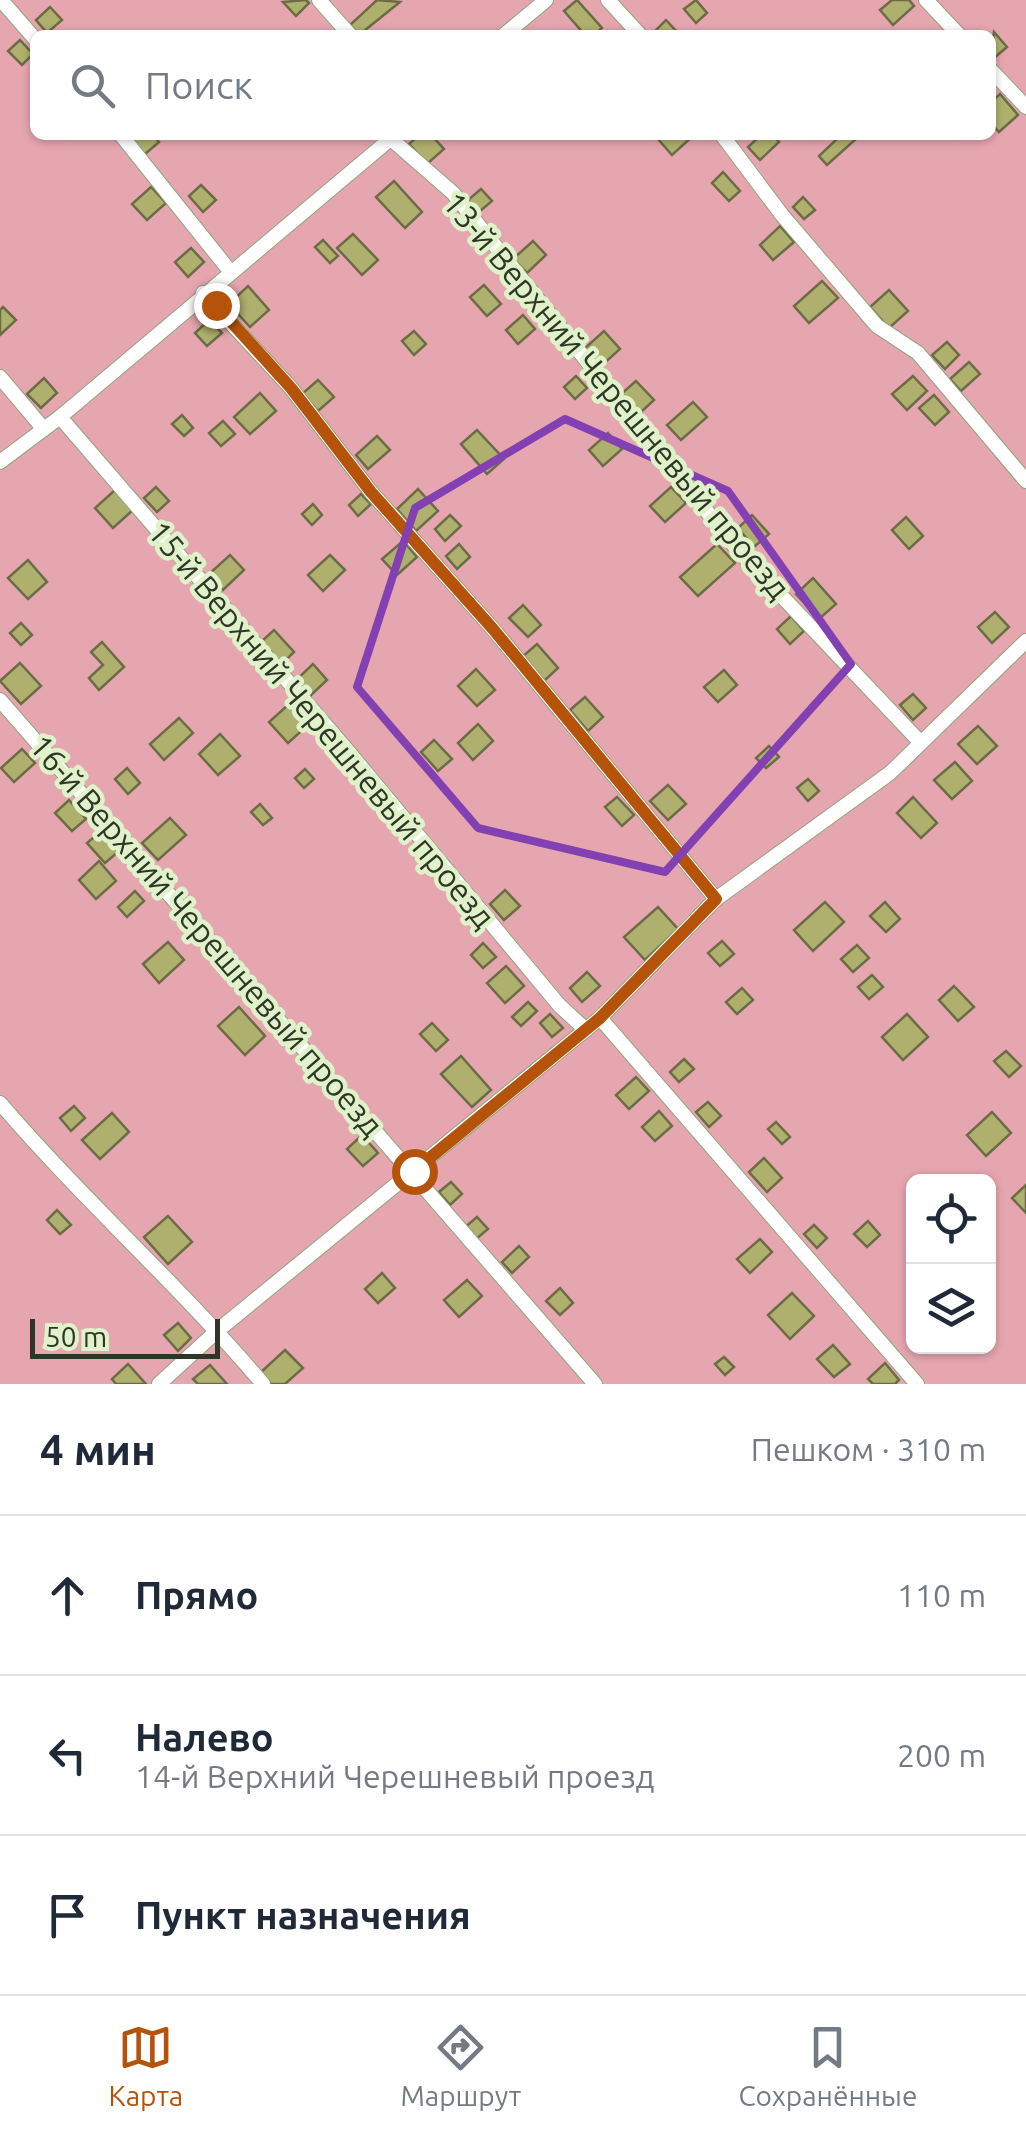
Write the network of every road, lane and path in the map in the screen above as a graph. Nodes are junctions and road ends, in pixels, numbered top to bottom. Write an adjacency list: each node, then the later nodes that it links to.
1 (1, 0): 10 (lane)
2 (319, 0): 6 (lane)
3 (546, 0): 7 (lane)
4 (608, 0): 8 (lane)
5 (926, 0): 9 (lane)
6 (346, 30)
7 (510, 30)
8 (635, 30)
9 (954, 30)
10 (30, 32)
11 (996, 75): 12 (lane)
12 (1026, 107)
13 (125, 140): 17 (lane)
14 (389, 140): 17 (lane)
15 (396, 140): 26 (lane, 13-й Верхний Черешневый проезд)
16 (726, 140): 23 (lane)
17 (230, 270): 18 (lane)
18 (203, 293): 20 (lane); 27 (lane)
19 (0, 377): 21 (lane)
20 (60, 417): 21 (lane); 29 (lane, 15-й Верхний Черешневый проезд)
21 (42, 427): 22 (lane)
22 (0, 462)
23 (1026, 481)
24 (1026, 641): 26 (lane)
25 (0, 700): 31 (lane, 16-й Верхний Черешневый проезд)
26 (921, 743): 27 (lane)
27 (716, 899): 28 (lane)
28 (600, 1018): 29 (lane); 36 (lane)
29 (586, 1030): 31 (lane)
30 (0, 1103): 32 (lane)
31 (414, 1171): 32 (lane); 35 (lane, 16-й Верхний Черешневый проезд)
32 (218, 1331): 33 (lane); 34 (lane)
33 (168, 1381)
34 (262, 1384)
35 (595, 1384)
36 (917, 1384)

